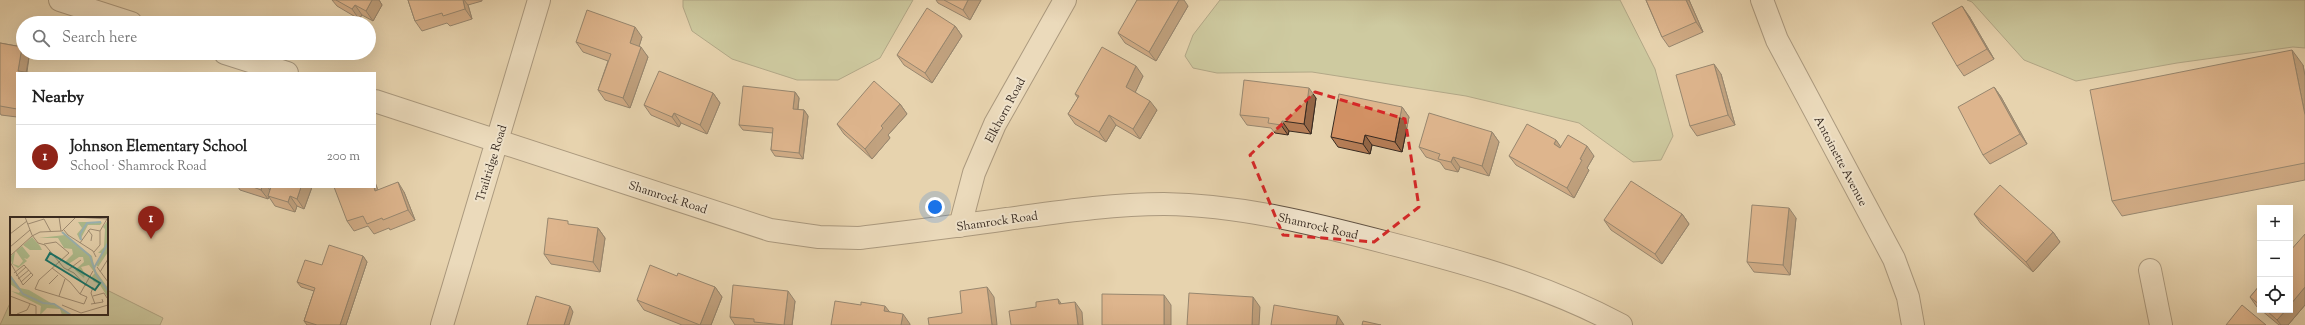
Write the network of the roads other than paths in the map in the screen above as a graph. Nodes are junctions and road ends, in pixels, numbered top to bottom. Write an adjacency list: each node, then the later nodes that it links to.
1 (60, 0): 5 (street)
2 (539, 0): 9 (street, Trailridge Road)
3 (1065, 0): 10 (street, Elkhorn Road)
4 (1762, 0): 14 (street, Antoinette Avenue)
5 (109, 16)
6 (247, 60): 7 (street)
7 (284, 72)
8 (376, 101): 9 (street, Shamrock Road)
9 (497, 140): 10 (street, Shamrock Road); 12 (street, Trailridge Road)
10 (960, 226): 13 (street, Shamrock Road)
11 (2150, 270): 15 (street)
12 (442, 325)
13 (1621, 325)
14 (1913, 325)
15 (2161, 325)

